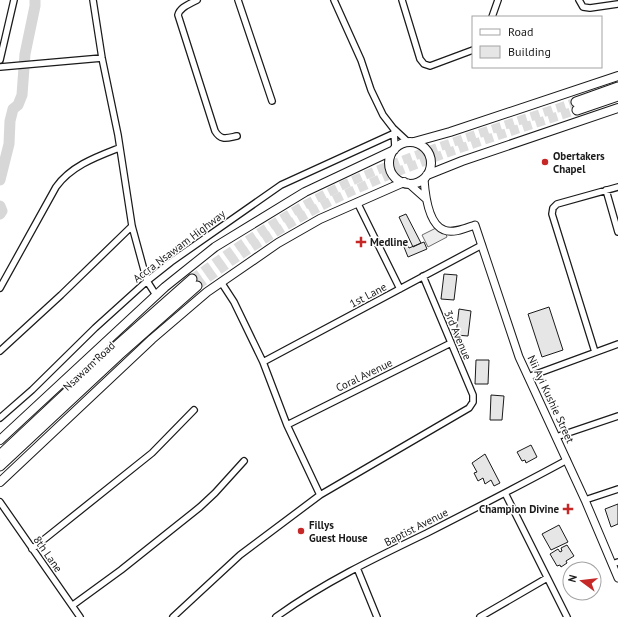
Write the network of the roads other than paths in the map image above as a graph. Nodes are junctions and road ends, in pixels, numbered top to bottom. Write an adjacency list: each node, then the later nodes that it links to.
1 (14, 0): 13 (street)
2 (93, 0): 12 (street)
3 (197, 0): 21 (street)
4 (238, 0): 18 (street)
5 (334, 0): 20 (street)
6 (403, 0): 11 (street)
7 (498, 0): 10 (street)
8 (579, 0): 9 (street)
9 (618, 4)
10 (492, 16)
11 (472, 50)
12 (102, 58): 14 (street); 23 (street)
13 (0, 60)
14 (0, 67)
15 (618, 76): 22 (main road)
16 (618, 87): 17 (highway)
17 (618, 96)
18 (272, 101)
19 (618, 108): 25 (main road)
20 (395, 131): 22 (street); 24 (street); 35 (street, Accra Nsawam Highway)
21 (237, 136)
22 (411, 142): 24 (main road); 25 (main road)
23 (119, 148): 31 (street); 37 (street)
24 (395, 149): 26 (main road); 39 (main road)
25 (425, 177): 26 (main road); 29 (street)
26 (406, 183): 29 (street); 30 (main road)
27 (618, 186): 28 (street)
28 (606, 190): 32 (street); 43 (street)
29 (426, 199): 33 (street, Nii Ayi Kushie Street)
30 (357, 202): 36 (main road); 38 (street)
31 (132, 226): 35 (street); 42 (street)
32 (618, 232)
33 (482, 245): 34 (street, 1st Lane); 45 (street, Nii Ayi Kushie Street)
34 (423, 276): 38 (street, 1st Lane); 40 (street, 3rd Avenue)
35 (147, 281): 39 (street); 48 (street, Accra Nsawam Highway)
36 (221, 282): 44 (street); 56 (main road)
37 (0, 288)
38 (400, 289): 44 (street, 1st Lane)
39 (156, 295): 51 (main road)
40 (451, 343): 49 (street, Coral Avenue); 59 (street, 3rd Avenue)
41 (618, 344): 43 (street)
42 (0, 351)
43 (595, 352): 45 (street)
44 (263, 362): 49 (street)
45 (528, 377): 50 (street, Nii Ayi Kushie Street)
46 (194, 410): 62 (street)
47 (618, 416): 50 (street)
48 (0, 418)
49 (287, 425): 59 (street)
50 (556, 437): 53 (street, Nii Ayi Kushie Street)
51 (0, 440)
52 (0, 455): 55 (highway, Nsawam Road)
53 (567, 460): 58 (street, Baptist Avenue); 60 (street, Nii Ayi Kushie Street)
54 (244, 461): 67 (street)
55 (0, 466)
56 (0, 482)
57 (618, 489): 60 (street)
58 (505, 493): 64 (street, Baptist Avenue); 65 (street)
59 (320, 495): 69 (street)
60 (585, 500): 63 (street, Nii Ayi Kushie Street)
61 (0, 502): 62 (street, 8th Lane)
62 (32, 549): 67 (street, 8th Lane)
63 (615, 564): 66 (street, Nii Ayi Kushie Street)
64 (357, 568): 70 (street, Baptist Avenue); 71 (street)
65 (547, 578): 72 (street); 73 (street)
66 (618, 578)
67 (73, 605): 68 (street, 8th Lane)
68 (80, 617)
69 (174, 617)
70 (276, 617)
71 (377, 617)
72 (480, 617)
73 (567, 617)

